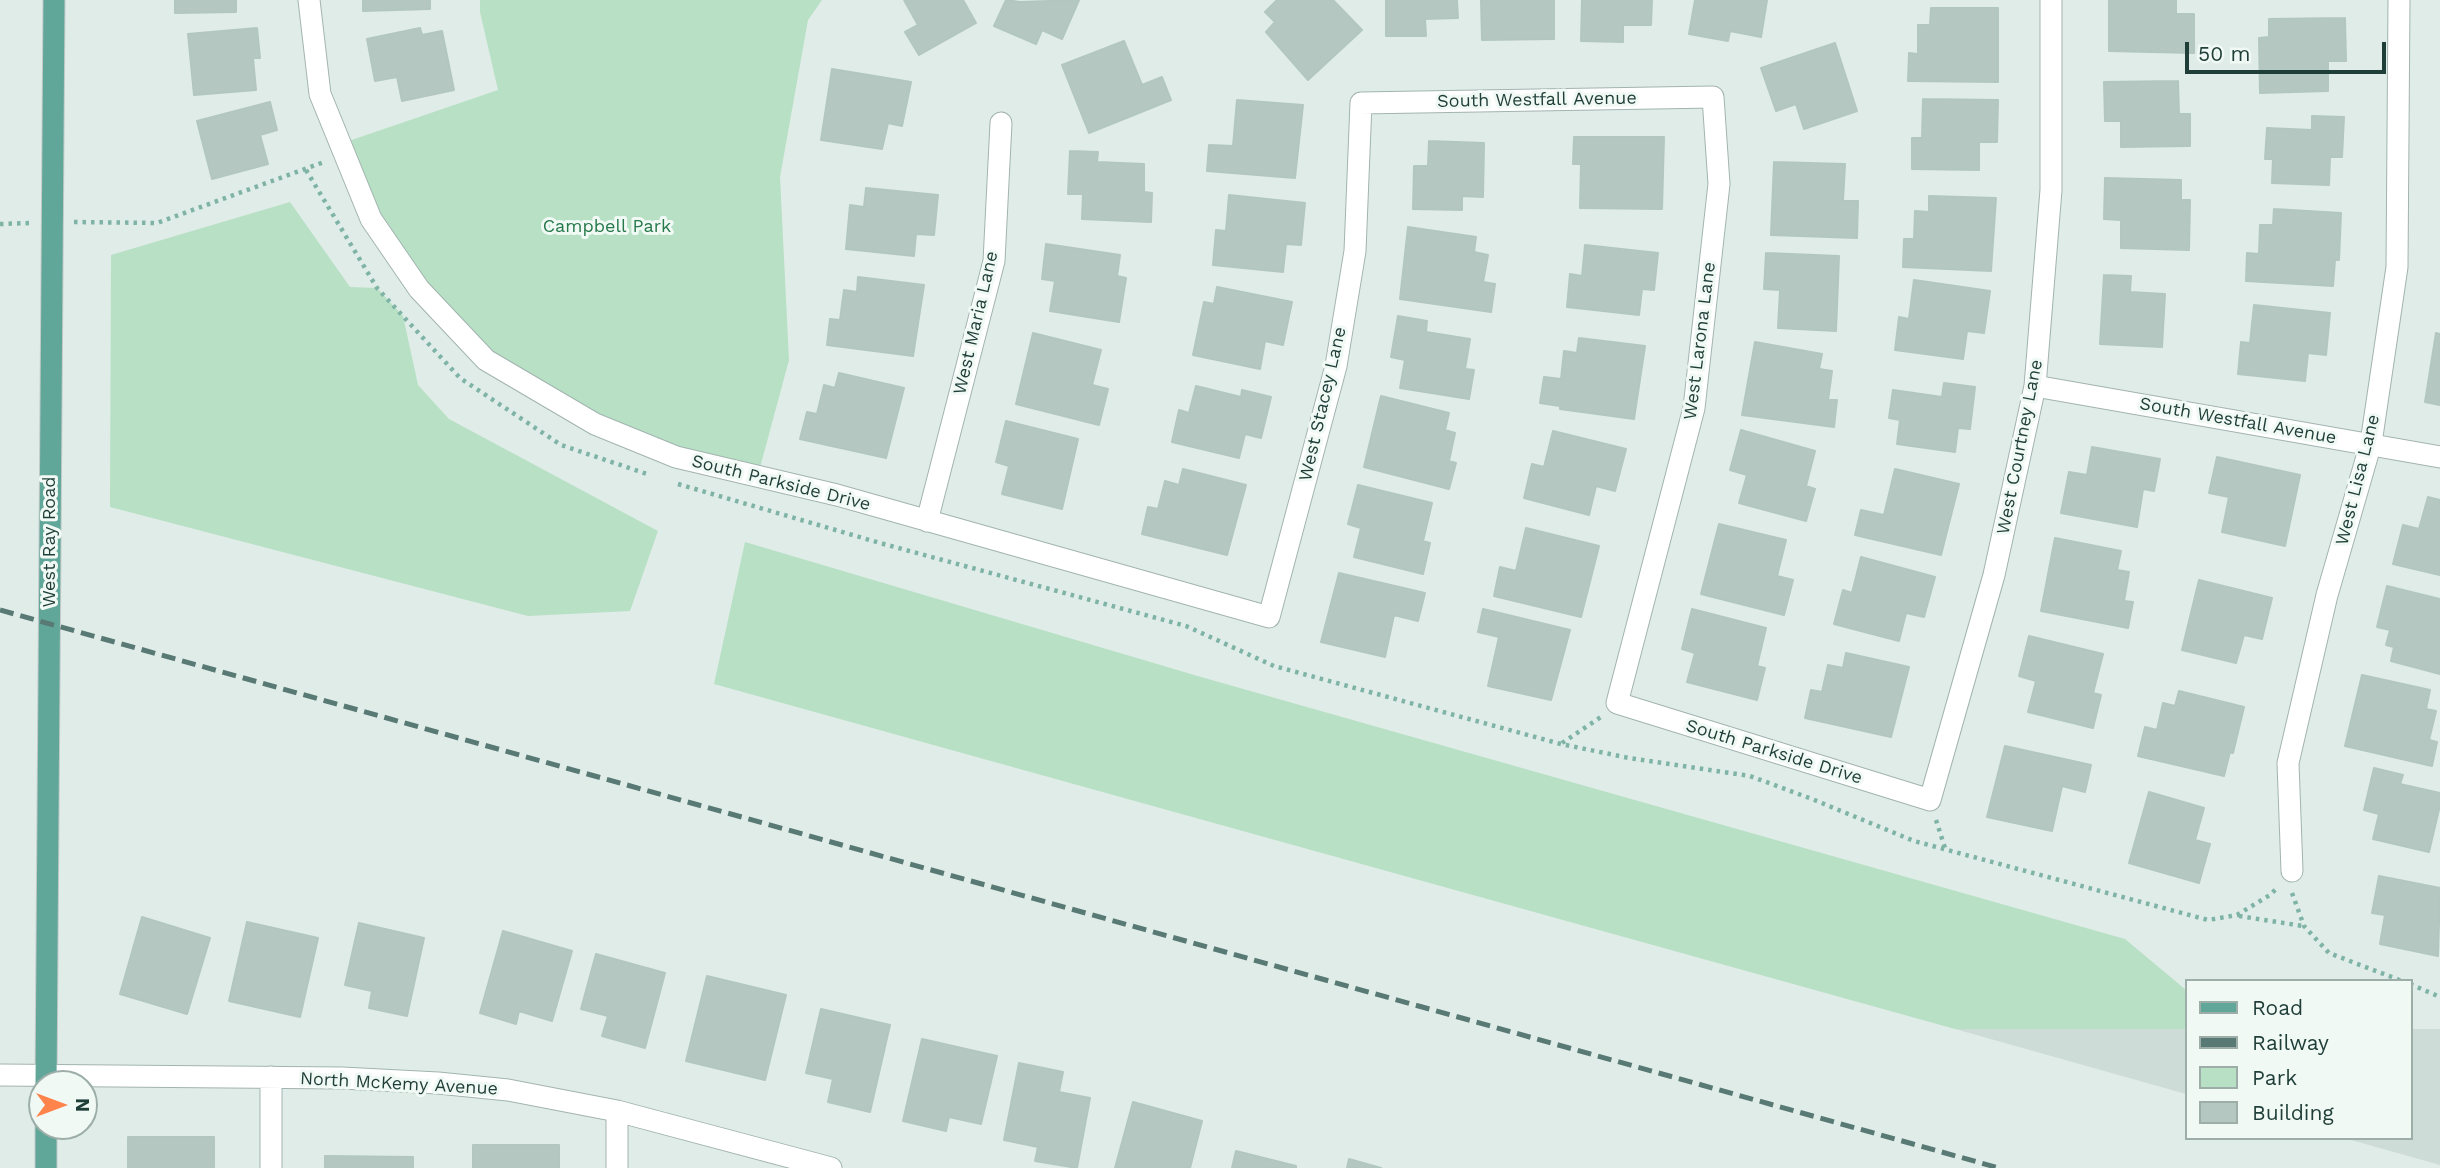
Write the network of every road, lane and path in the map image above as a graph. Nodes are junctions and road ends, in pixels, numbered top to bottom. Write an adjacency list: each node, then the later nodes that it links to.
1 (54, 0): 9 (main road, West Ray Road)
2 (309, 0): 8 (street, South Parkside Drive)
3 (2051, 0): 11 (street, West Courtney Lane)
4 (2399, 0): 12 (street, West Lisa Lane)
5 (1713, 97): 6 (street, South Westfall Avenue); 16 (street, West Larona Lane)
6 (1361, 103): 15 (street, West Stacey Lane)
7 (1000, 122): 14 (street, West Maria Lane)
8 (345, 154): 9 (path); 14 (street, South Parkside Drive)
9 (53, 222): 10 (path); 25 (main road, West Ray Road)
10 (0, 224)
11 (2035, 386): 12 (street, South Westfall Avenue); 18 (street, West Courtney Lane)
12 (2371, 443): 13 (street, South Westfall Avenue); 19 (street, West Lisa Lane)
13 (2440, 457)
14 (927, 520): 15 (street, South Parkside Drive)
15 (1269, 617)
16 (1617, 704): 17 (path); 18 (street, South Parkside Drive)
17 (1561, 744)
18 (1930, 800)
19 (2292, 871): 21 (path)
20 (2237, 915): 21 (path)
21 (2304, 926): 22 (path)
22 (2397, 979)
23 (2412, 985): 24 (path)
24 (2440, 997)
25 (46, 1070)
26 (0, 1075): 28 (street, North McKemy Avenue)
27 (271, 1077): 29 (street, North McKemy Avenue); 30 (street, North McKemy Avenue); 33 (street)
28 (28, 1078)
29 (98, 1079)
30 (617, 1111): 34 (street); 35 (street, North McKemy Avenue)
31 (46, 1140): 32 (main road)
32 (46, 1168)
33 (271, 1168)
34 (617, 1168)
35 (831, 1168)

